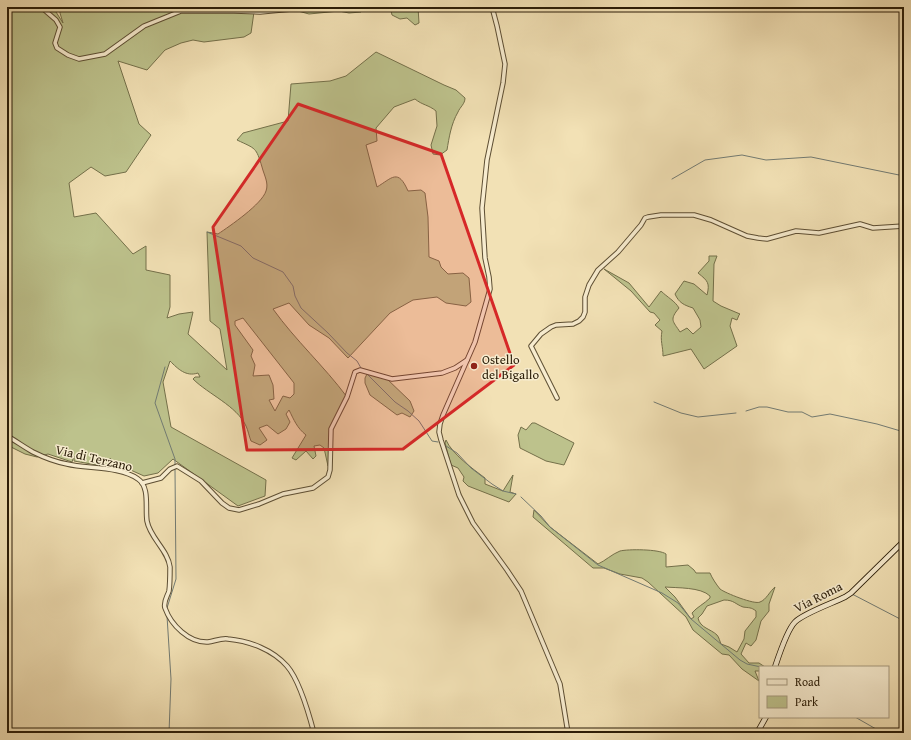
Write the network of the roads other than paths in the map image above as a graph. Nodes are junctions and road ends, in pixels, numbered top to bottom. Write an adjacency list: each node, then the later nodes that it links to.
1 (41, 7): 2 (street)
2 (310, 7)
3 (492, 7): 5 (street)
4 (904, 226): 6 (street)
5 (468, 360): 8 (street); 13 (street)
6 (557, 398)
7 (7, 436): 8 (street, Via di Terzano)
8 (142, 483): 12 (street, Via di Terzano)
9 (904, 541): 10 (main road, Via Roma)
10 (775, 666)
11 (765, 718): 14 (main road)
12 (314, 733)
13 (568, 733)
14 (757, 733)

